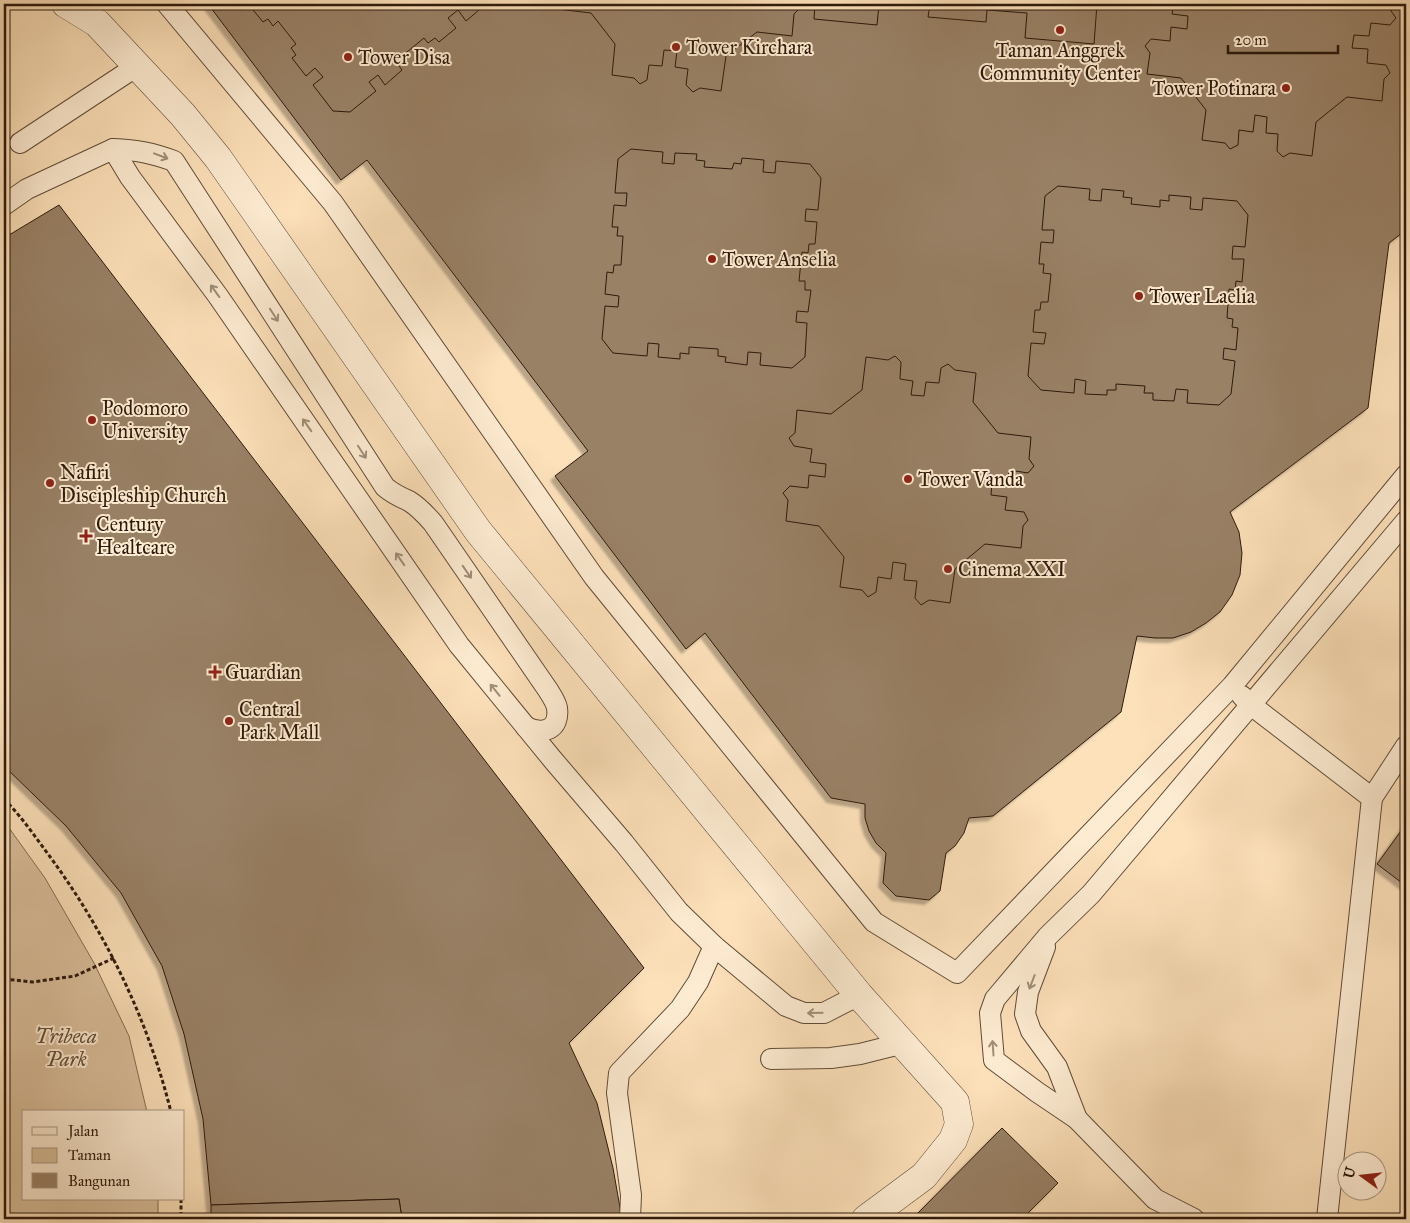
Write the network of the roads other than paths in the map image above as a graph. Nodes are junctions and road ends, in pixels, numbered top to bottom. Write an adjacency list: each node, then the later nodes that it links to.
1 (66, 4): 3 (street)
2 (167, 4): 11 (lane)
3 (138, 66): 4 (lane); 18 (street)
4 (20, 143)
5 (113, 149): 6 (lane); 8 (lane, one-way to 8); 10 (lane, one-way to 5)
6 (4, 205)
7 (1406, 475): 11 (lane)
8 (394, 495): 10 (lane); 13 (lane, one-way to 13)
9 (1406, 521): 12 (lane)
10 (380, 530): 13 (lane, one-way to 10)
11 (1232, 686): 12 (lane)
12 (1251, 705): 15 (lane); 16 (lane)
13 (526, 727): 17 (lane)
14 (1406, 746): 15 (lane)
15 (1372, 798): 25 (lane)
16 (1048, 936): 21 (lane, one-way to 21); 21 (lane, one-way to 16)
17 (714, 946): 18 (lane, one-way to 17); 22 (lane)
18 (859, 994): 19 (street)
19 (904, 1043): 20 (lane); 23 (street)
20 (771, 1060)
21 (1077, 1119): 24 (lane)
22 (630, 1219)
23 (866, 1219)
24 (1194, 1219)
25 (1328, 1219)

